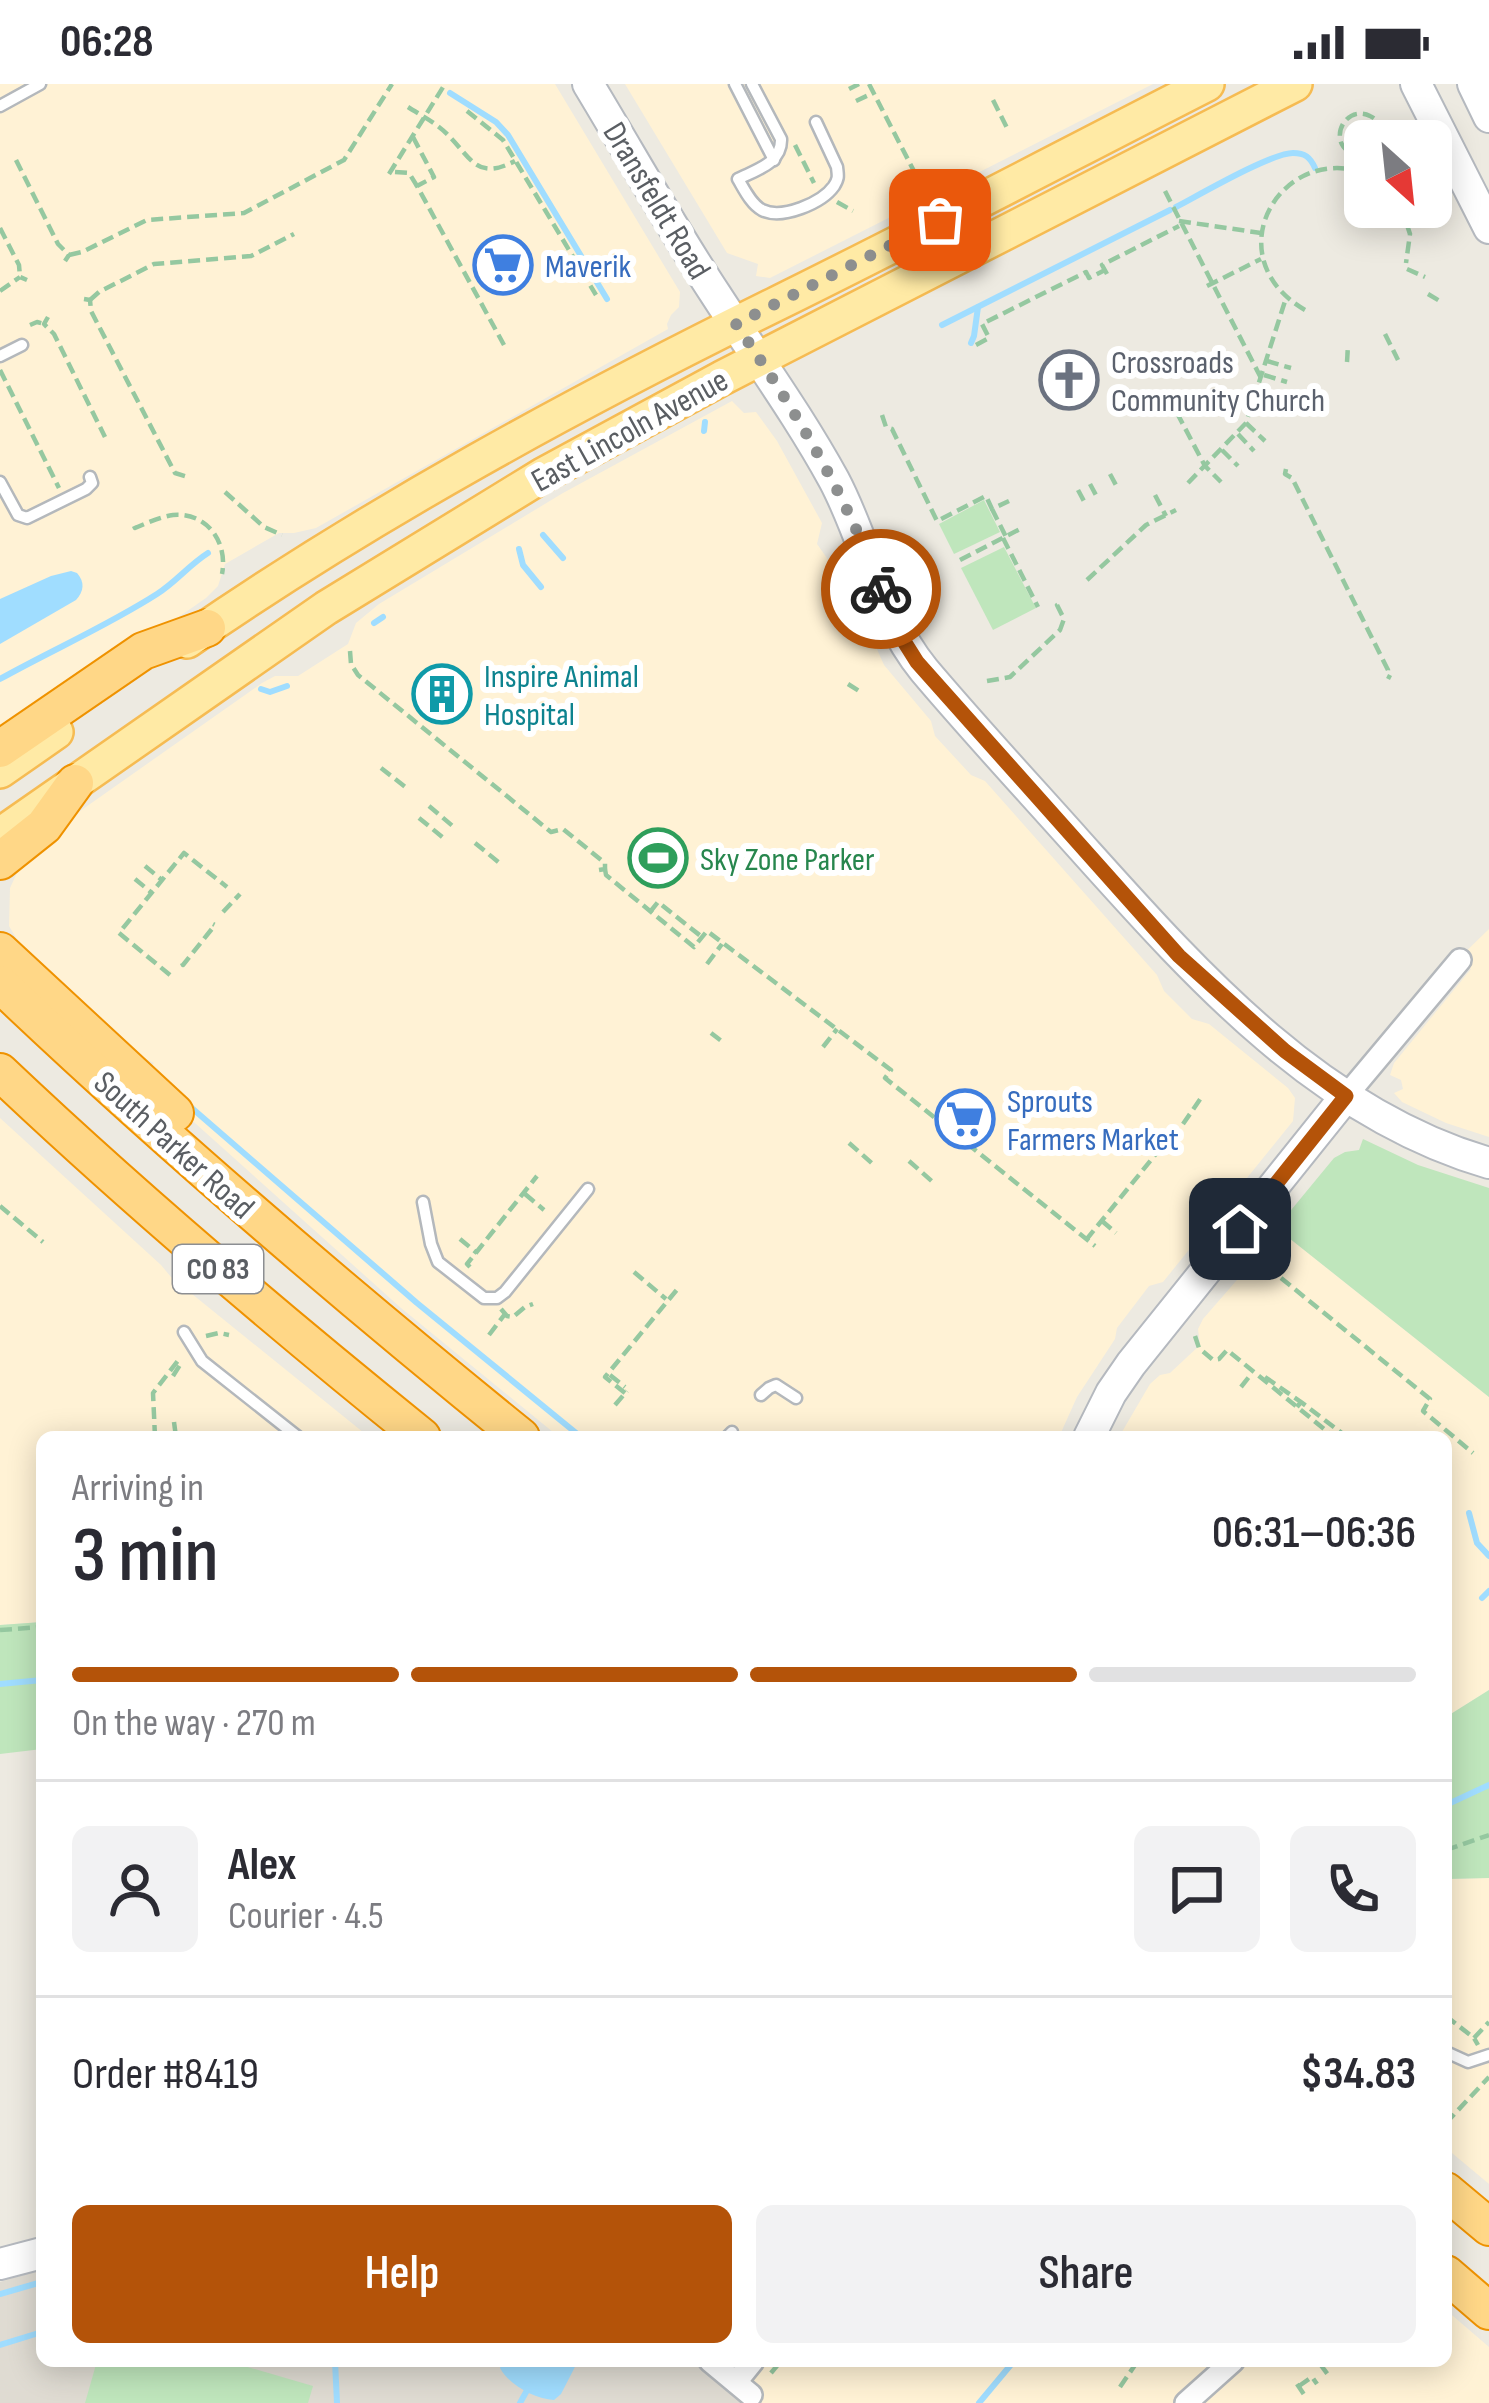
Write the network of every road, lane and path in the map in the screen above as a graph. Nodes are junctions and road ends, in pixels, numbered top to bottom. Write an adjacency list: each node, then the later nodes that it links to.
1 (40, 84): 17 (lane)
2 (392, 84): 28 (path)
3 (445, 84): 20 (path)
4 (588, 84): 53 (street, Dransfeldt Road)
5 (735, 84): 30 (lane)
6 (752, 84): 30 (lane)
7 (859, 84): 13 (path)
8 (869, 84): 14 (path)
9 (1207, 84): 53 (main road, East Lincoln Avenue)
10 (1295, 84): 61 (main road, East Lincoln Avenue)
11 (1416, 84): 41 (street)
12 (1473, 84): 21 (street)
13 (849, 89)
14 (873, 92): 16 (path); 32 (path)
15 (993, 100): 25 (path)
16 (856, 101)
17 (0, 106)
18 (408, 107): 20 (path)
19 (467, 111): 29 (path)
20 (424, 117): 29 (path); 33 (path)
21 (1489, 117)
22 (1345, 120): 23 (path)
23 (1377, 120)
24 (816, 122): 30 (lane)
25 (1009, 131)
26 (413, 136): 33 (path)
27 (791, 137): 34 (path)
28 (16, 160)
29 (516, 160): 49 (path)
30 (774, 160)
31 (1344, 169): 42 (path)
32 (918, 178)
33 (417, 186): 59 (path)
34 (817, 188)
35 (1165, 191): 38 (path)
36 (833, 200): 37 (path)
37 (853, 211)
38 (1180, 223): 42 (path); 46 (path); 57 (path)
39 (0, 227): 47 (path)
40 (1408, 228): 45 (path)
41 (1489, 228)
42 (1261, 233): 44 (path)
43 (294, 234): 85 (path)
44 (1262, 258): 46 (path); 50 (path)
45 (1425, 277)
46 (1209, 284): 67 (path)
47 (0, 291)
48 (1428, 293): 51 (path)
49 (596, 295)
50 (1286, 298): 52 (path); 63 (path)
51 (1443, 303)
52 (1304, 310)
53 (736, 324): 61 (street, Dransfeldt Road); 111 (main road, East Lincoln Avenue)
54 (30, 325): 77 (path)
55 (1385, 334): 62 (path)
56 (22, 345): 60 (lane)
57 (976, 345)
58 (1348, 345): 64 (path)
59 (504, 346)
60 (0, 356)
61 (760, 358): 120 (main road, East Lincoln Avenue); 154 (street, Dransfeldt Road)
62 (1398, 360)
63 (1266, 361): 65 (path); 67 (path)
64 (1347, 362)
65 (1291, 368)
66 (0, 370): 94 (path)
67 (1261, 376): 68 (path); 69 (path)
68 (1287, 382)
69 (1257, 390): 70 (path); 71 (path)
70 (1283, 396)
71 (1252, 404): 72 (path); 75 (path)
72 (1279, 410)
73 (1177, 413): 81 (path)
74 (882, 415): 99 (path)
75 (1246, 422): 76 (path); 78 (path)
76 (1238, 434): 79 (path); 80 (path)
77 (105, 437)
78 (1265, 441)
79 (1222, 450): 81 (path); 82 (path)
80 (1254, 451)
81 (1205, 466): 88 (path); 89 (path)
82 (1238, 466)
83 (1286, 470): 113 (path)
84 (1110, 474): 91 (path)
85 (188, 476)
86 (89, 477): 87 (lane)
87 (0, 482)
88 (1221, 482)
89 (1188, 483)
90 (1090, 484): 96 (path)
91 (1117, 487)
92 (1078, 490): 98 (path)
93 (225, 492): 104 (path)
94 (62, 494)
95 (1155, 494): 101 (path)
96 (1097, 497)
97 (1009, 501): 99 (path)
98 (1085, 503)
99 (992, 509): 105 (path)
100 (1176, 510): 101 (path)
101 (1166, 515): 108 (path)
102 (134, 526): 107 (path)
103 (1022, 528): 105 (path)
104 (282, 535)
105 (1004, 537): 106 (path); 110 (path)
106 (960, 560)
107 (222, 574)
108 (1087, 580)
109 (1060, 603): 114 (path)
110 (1038, 607)
111 (207, 628): 117 (highway); 119 (main road, East Lincoln Avenue)
112 (350, 651): 137 (path)
113 (1391, 678)
114 (987, 681)
115 (848, 684): 116 (path)
116 (860, 691)
117 (0, 749)
118 (381, 767): 121 (path)
119 (0, 771)
120 (75, 783): 125 (main road, East Lincoln Avenue); 128 (highway)
121 (408, 789)
122 (429, 806): 124 (path)
123 (419, 818): 126 (path)
124 (455, 828)
125 (0, 836)
126 (446, 840)
127 (475, 843): 129 (path)
128 (0, 861)
129 (502, 865)
130 (145, 866): 132 (path)
131 (135, 879): 135 (path)
132 (162, 880): 134 (path); 135 (path)
133 (640, 884): 137 (path)
134 (227, 887)
135 (152, 892): 147 (path)
136 (240, 894): 138 (path)
137 (631, 896): 139 (path)
138 (223, 912)
139 (650, 912): 141 (path); 141 (path)
140 (213, 924): 145 (path)
141 (702, 937): 142 (path)
142 (723, 943): 146 (path); 149 (path)
143 (0, 951): 177 (highway)
144 (1460, 960): 154 (street)
145 (182, 963)
146 (707, 964)
147 (170, 975)
148 (0, 984): 177 (highway, South Parker Road / CO 83)
149 (837, 1029): 152 (path); 157 (path)
150 (711, 1033): 151 (path)
151 (724, 1043)
152 (824, 1047)
153 (7, 1085): 214 (highway, South Parker Road / CO 83)
154 (1346, 1096): 164 (street, Dransfeldt Road); 216 (street)
155 (1199, 1097): 158 (path)
156 (926, 1098): 157 (path)
157 (920, 1106): 161 (path)
158 (1183, 1124)
159 (968, 1132): 161 (path)
160 (1171, 1132): 178 (path)
161 (962, 1140): 171 (path)
162 (849, 1144): 165 (path)
163 (910, 1161): 167 (path)
164 (1489, 1163)
165 (874, 1165)
166 (537, 1176): 170 (path)
167 (934, 1183)
168 (588, 1189): 174 (lane)
169 (1042, 1192): 172 (path)
170 (524, 1193): 176 (path); 184 (path)
171 (1028, 1193): 172 (path); 173 (path)
172 (1036, 1199): 181 (path)
173 (1023, 1200)
174 (423, 1202)
175 (0, 1206): 182 (path)
176 (544, 1210)
177 (256, 1216): 215 (highway, South Parker Road / CO 83)
178 (1102, 1221): 179 (path); 181 (path)
179 (1116, 1233)
180 (460, 1239): 184 (path)
181 (1086, 1240): 183 (path)
182 (43, 1242)
183 (1094, 1246)
184 (477, 1252): 186 (path)
185 (634, 1272): 188 (path)
186 (484, 1278)
187 (1281, 1278): 218 (path)
188 (643, 1280): 190 (path); 191 (path)
189 (680, 1286): 191 (path)
190 (634, 1291)
191 (668, 1300): 202 (path)
192 (499, 1304): 194 (path)
193 (533, 1304): 194 (path)
194 (505, 1314): 197 (path)
195 (184, 1332): 213 (lane)
196 (230, 1335): 199 (path)
197 (489, 1335)
198 (1195, 1336): 204 (path)
199 (199, 1340)
200 (186, 1351): 203 (path)
201 (605, 1358): 202 (path)
202 (619, 1361): 209 (path)
203 (176, 1363): 205 (path); 211 (path)
204 (1253, 1372): 206 (path); 217 (path)
205 (173, 1376)
206 (1240, 1387)
207 (761, 1395): 208 (lane)
208 (796, 1398)
209 (615, 1405)
210 (174, 1422): 212 (path)
211 (155, 1431)
212 (175, 1431)
213 (290, 1431)
214 (415, 1431)
215 (514, 1431)
216 (1092, 1431)
217 (1331, 1431)
218 (1446, 1431)
219 (1452, 1436): 220 (path)
220 (1473, 1453)
221 (36, 1627): 222 (path)
222 (0, 1630)
223 (1489, 1835): 224 (path)
224 (1452, 1848)
225 (1452, 2021): 227 (path)
226 (1489, 2022): 227 (path)
227 (1474, 2038): 228 (path)
228 (1485, 2052): 229 (lane)
229 (1452, 2055)
230 (1489, 2077): 231 (path)
231 (1452, 2117)
232 (1452, 2196): 233 (highway)
233 (1489, 2227)
234 (36, 2255): 235 (street)
235 (0, 2264)
236 (1452, 2279): 237 (highway)
237 (1489, 2311)
238 (717, 2367): 239 (street)
239 (751, 2367)
240 (1137, 2367): 245 (path)
241 (1226, 2367): 247 (street)
242 (1322, 2367): 243 (path)
243 (1329, 2376)
244 (1317, 2384): 246 (path)
245 (1120, 2387)
246 (1305, 2396)
247 (1186, 2403)

